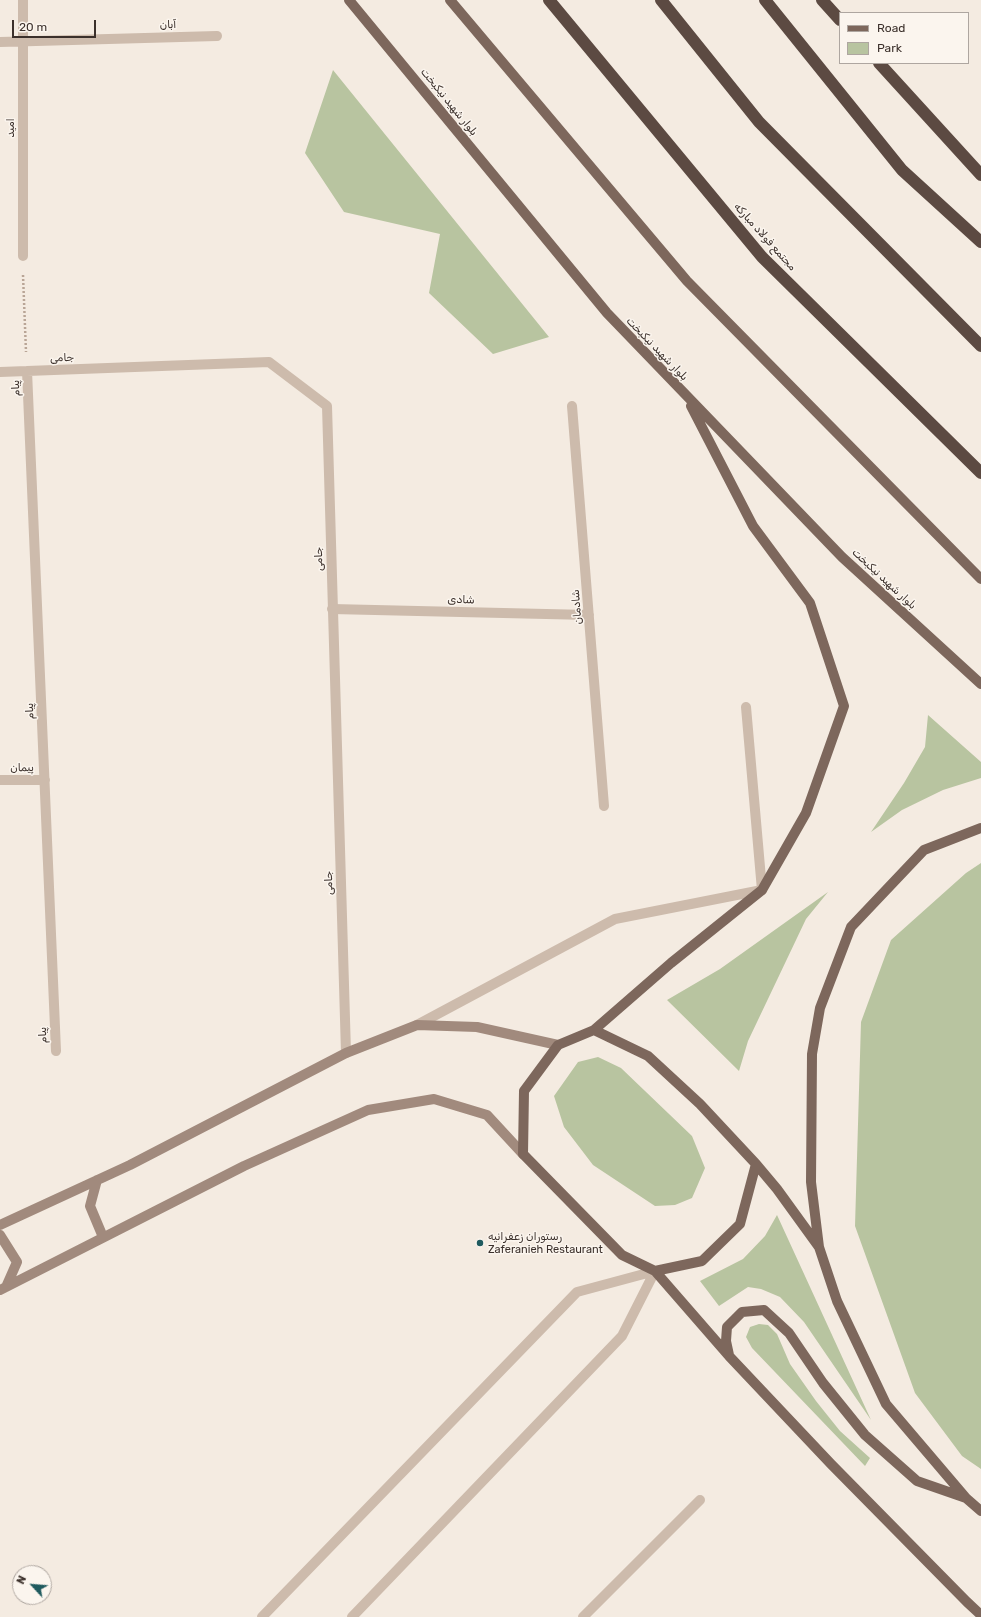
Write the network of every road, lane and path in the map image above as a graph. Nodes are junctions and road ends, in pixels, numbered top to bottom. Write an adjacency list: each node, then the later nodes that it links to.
1 (23, 0): 10 (street, امید)
2 (349, 0): 19 (main road, بلوار شهید نیکبخت)
3 (450, 0): 22 (main road)
4 (550, 0): 21 (highway, مجتمع فولاد مبارکه)
5 (661, 0): 16 (highway)
6 (765, 0): 14 (highway)
7 (822, 0): 8 (highway)
8 (839, 19)
9 (216, 36): 10 (street, آبان)
10 (24, 41): 11 (street, آبان); 15 (street, امید)
11 (0, 42)
12 (880, 64): 13 (highway)
13 (981, 175)
14 (981, 242)
15 (23, 256): 17 (path)
16 (981, 346)
17 (27, 371): 18 (street, جامی); 23 (street, جامی); 28 (street, پیام)
18 (0, 372)
19 (686, 395): 25 (main road, بلوار شهید نیکبخت); 31 (main road)
20 (572, 406): 24 (street, شادمان)
21 (981, 473)
22 (981, 578)
23 (332, 609): 24 (street, شادی); 36 (street, جامی)
24 (589, 615): 29 (street, شادمان)
25 (981, 684)
26 (746, 707): 31 (street)
27 (0, 780): 28 (street, پیمان)
28 (45, 780): 35 (street, پیام)
29 (604, 806)
30 (981, 828): 43 (main road)
31 (762, 890): 32 (street); 33 (main road)
32 (417, 1025): 34 (street); 36 (street)
33 (594, 1030): 34 (main road); 38 (main road)
34 (558, 1045): 37 (main road)
35 (56, 1051)
36 (346, 1052): 39 (street)
37 (523, 1154): 42 (street); 44 (main road)
38 (756, 1164): 43 (main road); 44 (main road)
39 (97, 1180): 40 (street); 42 (street)
40 (0, 1225)
41 (0, 1234): 45 (street)
42 (103, 1237): 45 (street)
43 (819, 1247): 47 (main road)
44 (655, 1271): 46 (main road); 51 (street); 52 (street)
45 (3, 1289)
46 (729, 1356): 47 (main road); 50 (main road)
47 (966, 1498): 49 (main road)
48 (700, 1500): 53 (street)
49 (981, 1511)
50 (981, 1615)
51 (262, 1617)
52 (352, 1617)
53 (583, 1617)

